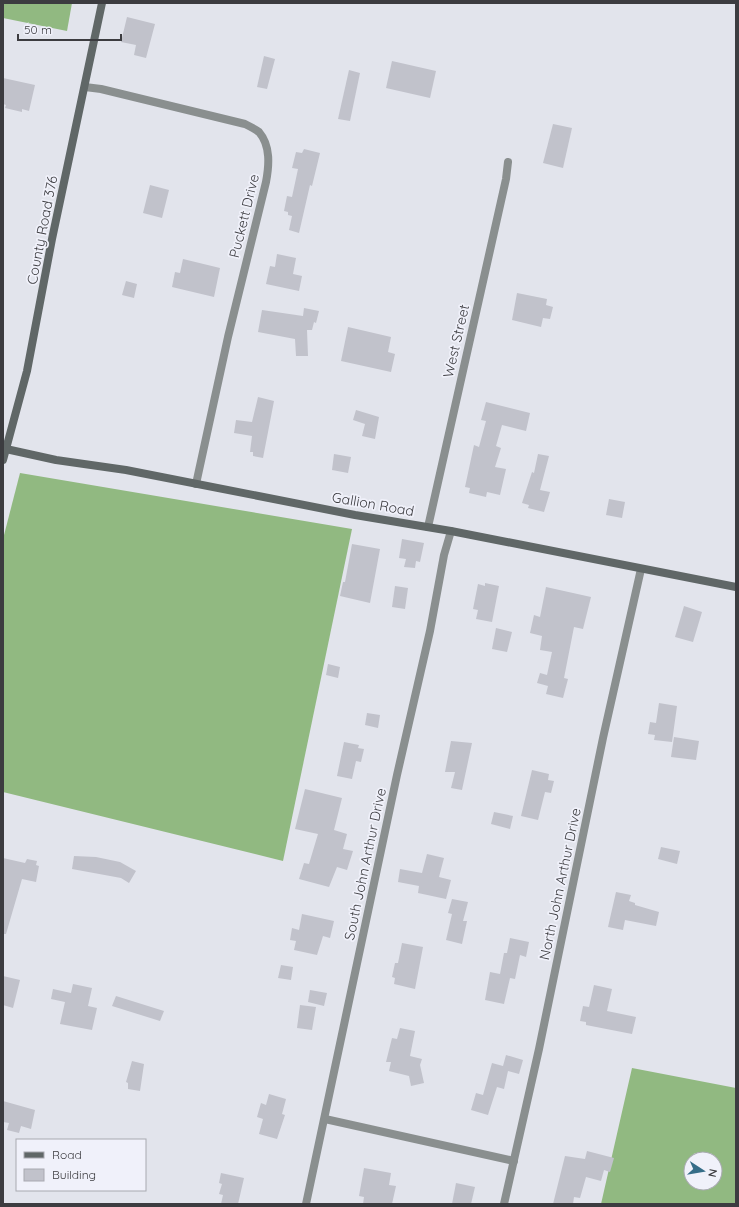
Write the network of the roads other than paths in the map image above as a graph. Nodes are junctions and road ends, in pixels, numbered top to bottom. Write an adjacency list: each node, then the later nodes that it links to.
1 (102, 3): 2 (street, County Road 376)
2 (85, 87): 4 (street, County Road 376); 6 (street, Puckett Drive)
3 (508, 162): 7 (street, West Street)
4 (4, 449): 5 (street, County Road 376); 6 (street, Gallion Road)
5 (3, 460)
6 (196, 484): 7 (street, Gallion Road)
7 (428, 527): 8 (street, Gallion Road)
8 (451, 531): 9 (street, Gallion Road); 11 (street, South John Arthur Drive)
9 (641, 569): 10 (street, Gallion Road); 12 (street, North John Arthur Drive)
10 (736, 587)
11 (325, 1119): 12 (street); 13 (street, South John Arthur Drive)
12 (514, 1161): 14 (street, North John Arthur Drive)
13 (306, 1204)
14 (504, 1204)

